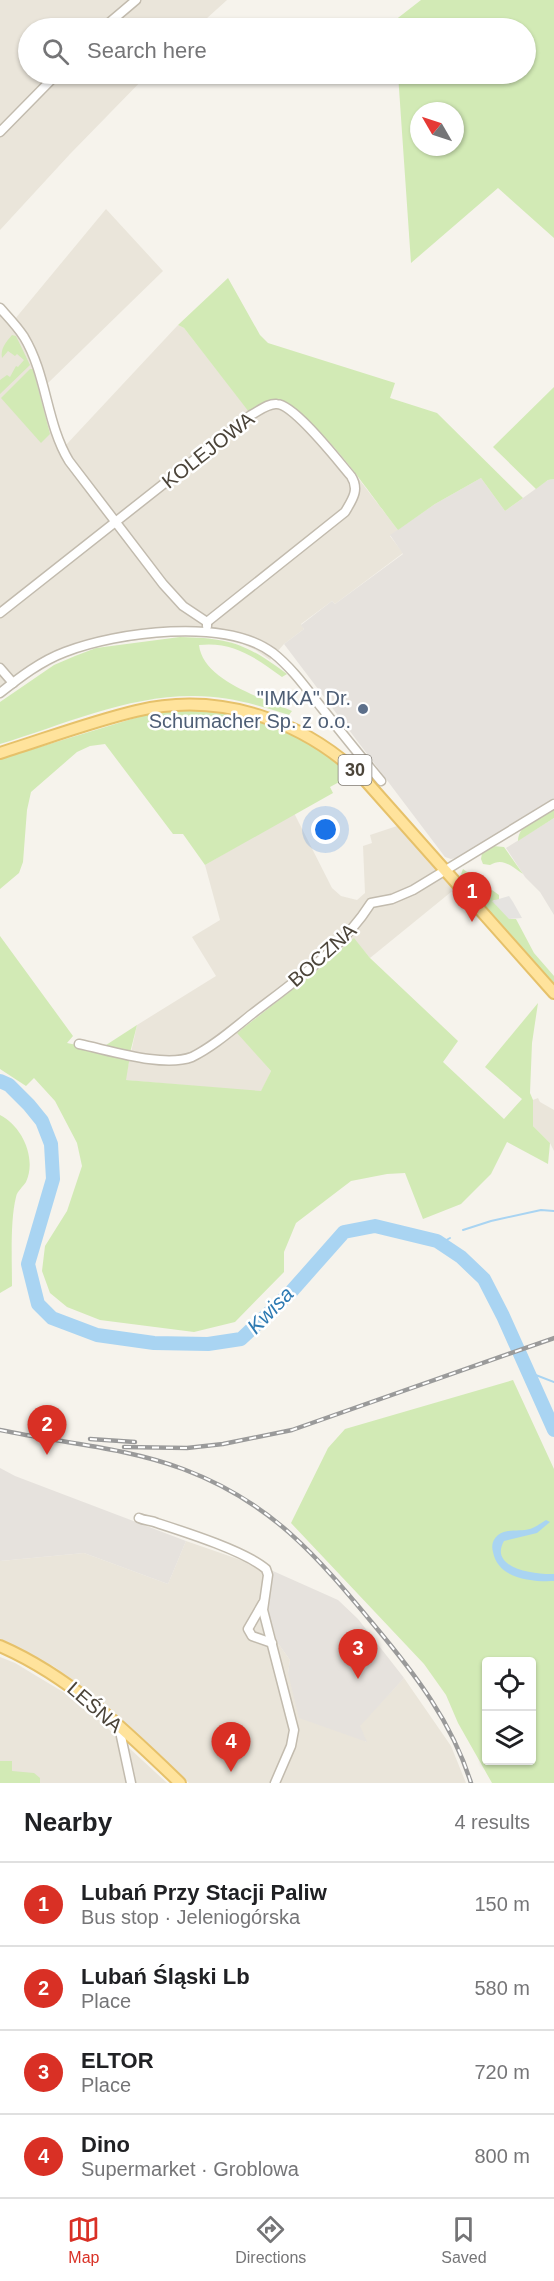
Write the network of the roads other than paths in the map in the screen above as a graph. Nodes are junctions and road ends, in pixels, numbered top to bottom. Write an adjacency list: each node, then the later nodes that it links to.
1 (136, 0): 2 (street)
2 (115, 18)
3 (47, 84): 4 (street)
4 (0, 132)
5 (0, 308): 6 (street)
6 (116, 522): 7 (street, KOLEJOWA); 8 (street); 8 (street, KOLEJOWA)
7 (0, 613)
8 (207, 622): 9 (street)
9 (207, 632): 11 (street); 14 (street)
10 (0, 668): 11 (street)
11 (13, 683): 12 (street)
12 (0, 693)
13 (0, 753): 16 (main road, 30)
14 (381, 781)
15 (554, 804): 16 (street, BOCZNA)
16 (447, 871): 17 (main road, 30); 18 (street, BOCZNA)
17 (554, 993)
18 (79, 1044)
19 (139, 1518): 20 (street)
20 (265, 1600): 21 (street); 21 (street)
21 (272, 1643): 26 (street)
22 (0, 1646): 23 (main road, LEŚNA)
23 (119, 1727): 24 (street); 25 (main road, LEŚNA)
24 (131, 1783)
25 (180, 1783)
26 (275, 1783)

